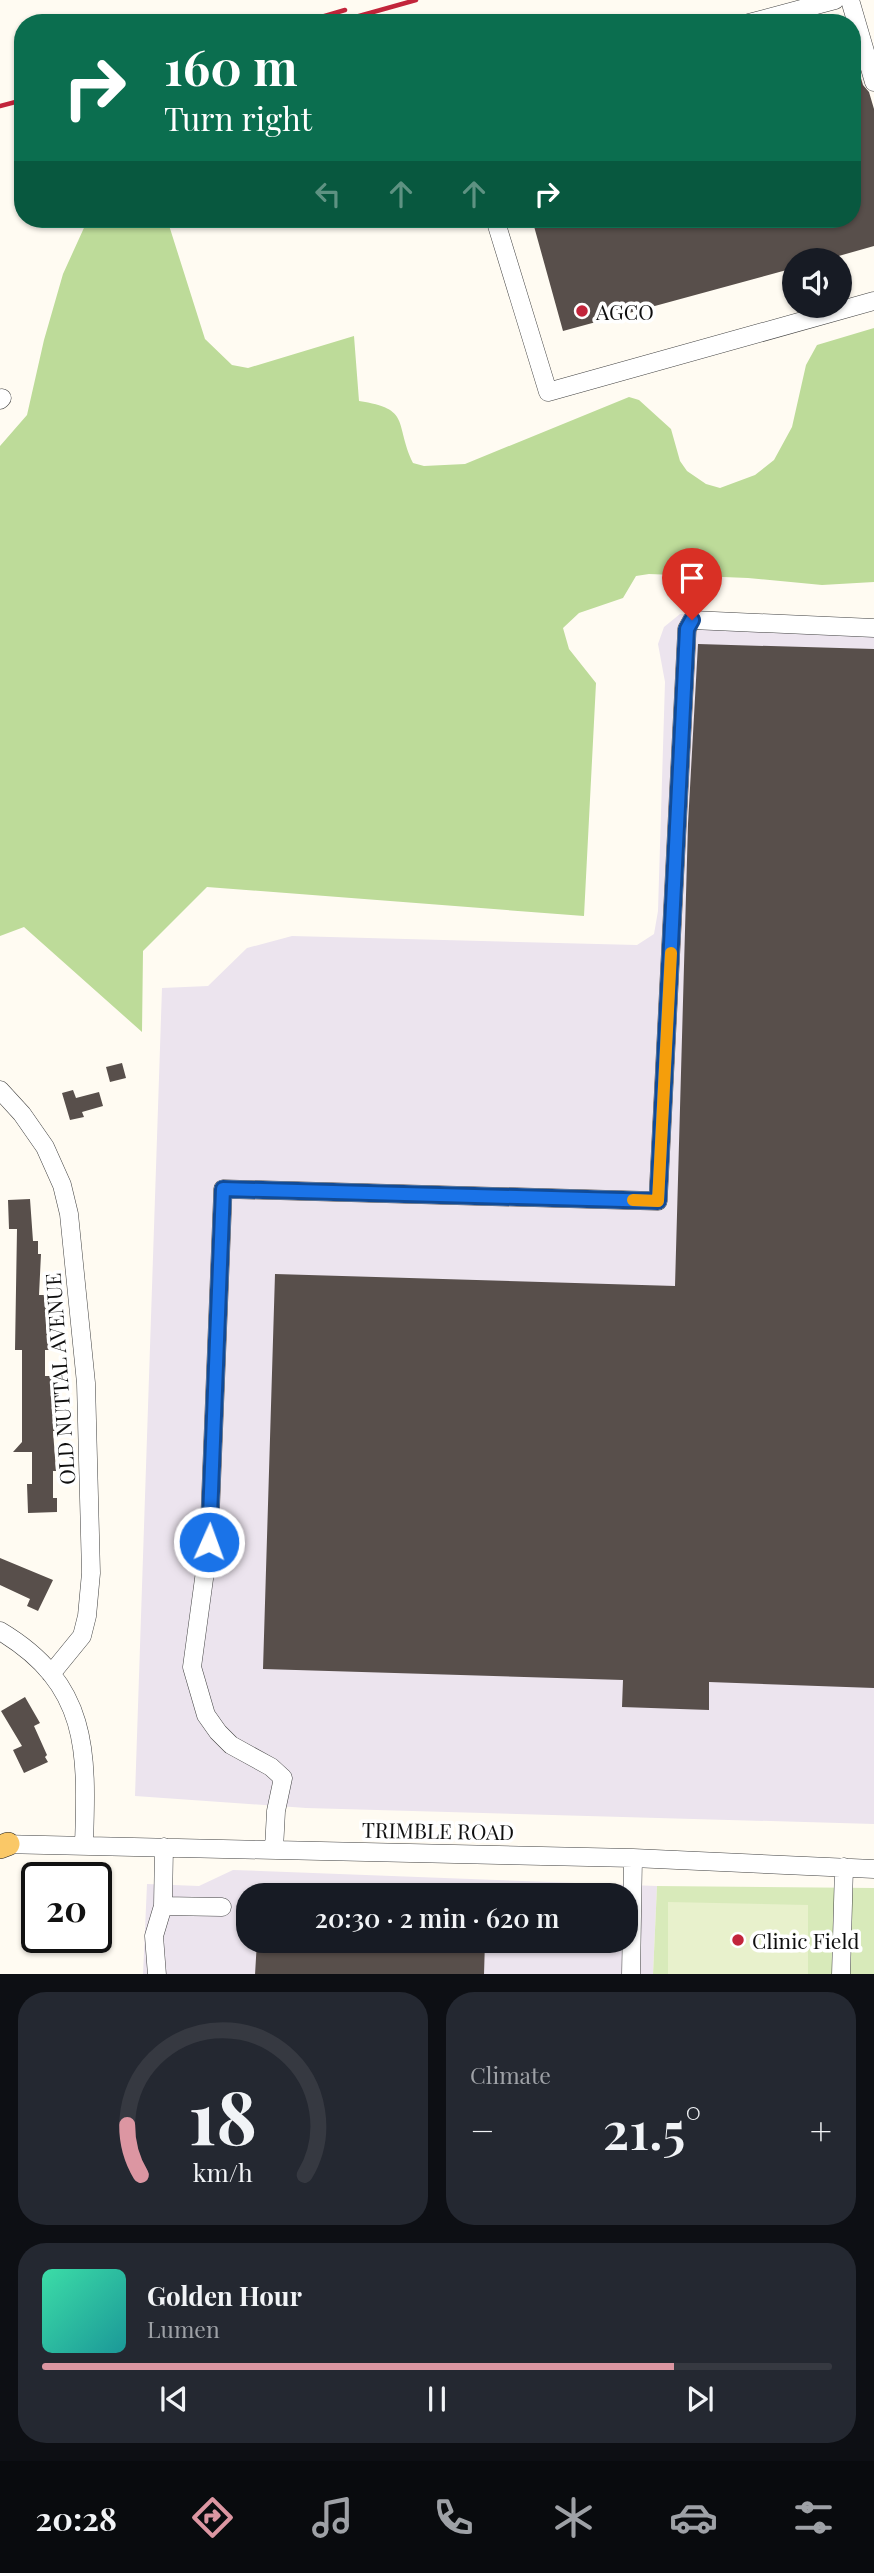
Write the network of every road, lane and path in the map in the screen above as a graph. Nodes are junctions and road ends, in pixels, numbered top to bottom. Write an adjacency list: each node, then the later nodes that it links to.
1 (835, 0): 2 (street)
2 (783, 14)
3 (861, 38): 4 (street)
4 (874, 82)
5 (498, 228): 6 (street)
6 (874, 301)
7 (874, 628): 14 (street)
8 (0, 1090): 10 (street, OLD NUTTAL AVENUE)
9 (0, 1631): 10 (street)
10 (51, 1674): 12 (street)
11 (3, 1845): 12 (street, TRIMBLE ROAD)
12 (84, 1845): 13 (street, TRIMBLE ROAD)
13 (164, 1847): 14 (street, TRIMBLE ROAD); 18 (street)
14 (274, 1849): 15 (street, TRIMBLE ROAD)
15 (633, 1858): 16 (street, TRIMBLE ROAD); 21 (street)
16 (844, 1867): 17 (street, TRIMBLE ROAD); 22 (street)
17 (874, 1869)
18 (163, 1906): 19 (street); 20 (street)
19 (222, 1907)
20 (157, 1974)
21 (631, 1974)
22 (841, 1974)

